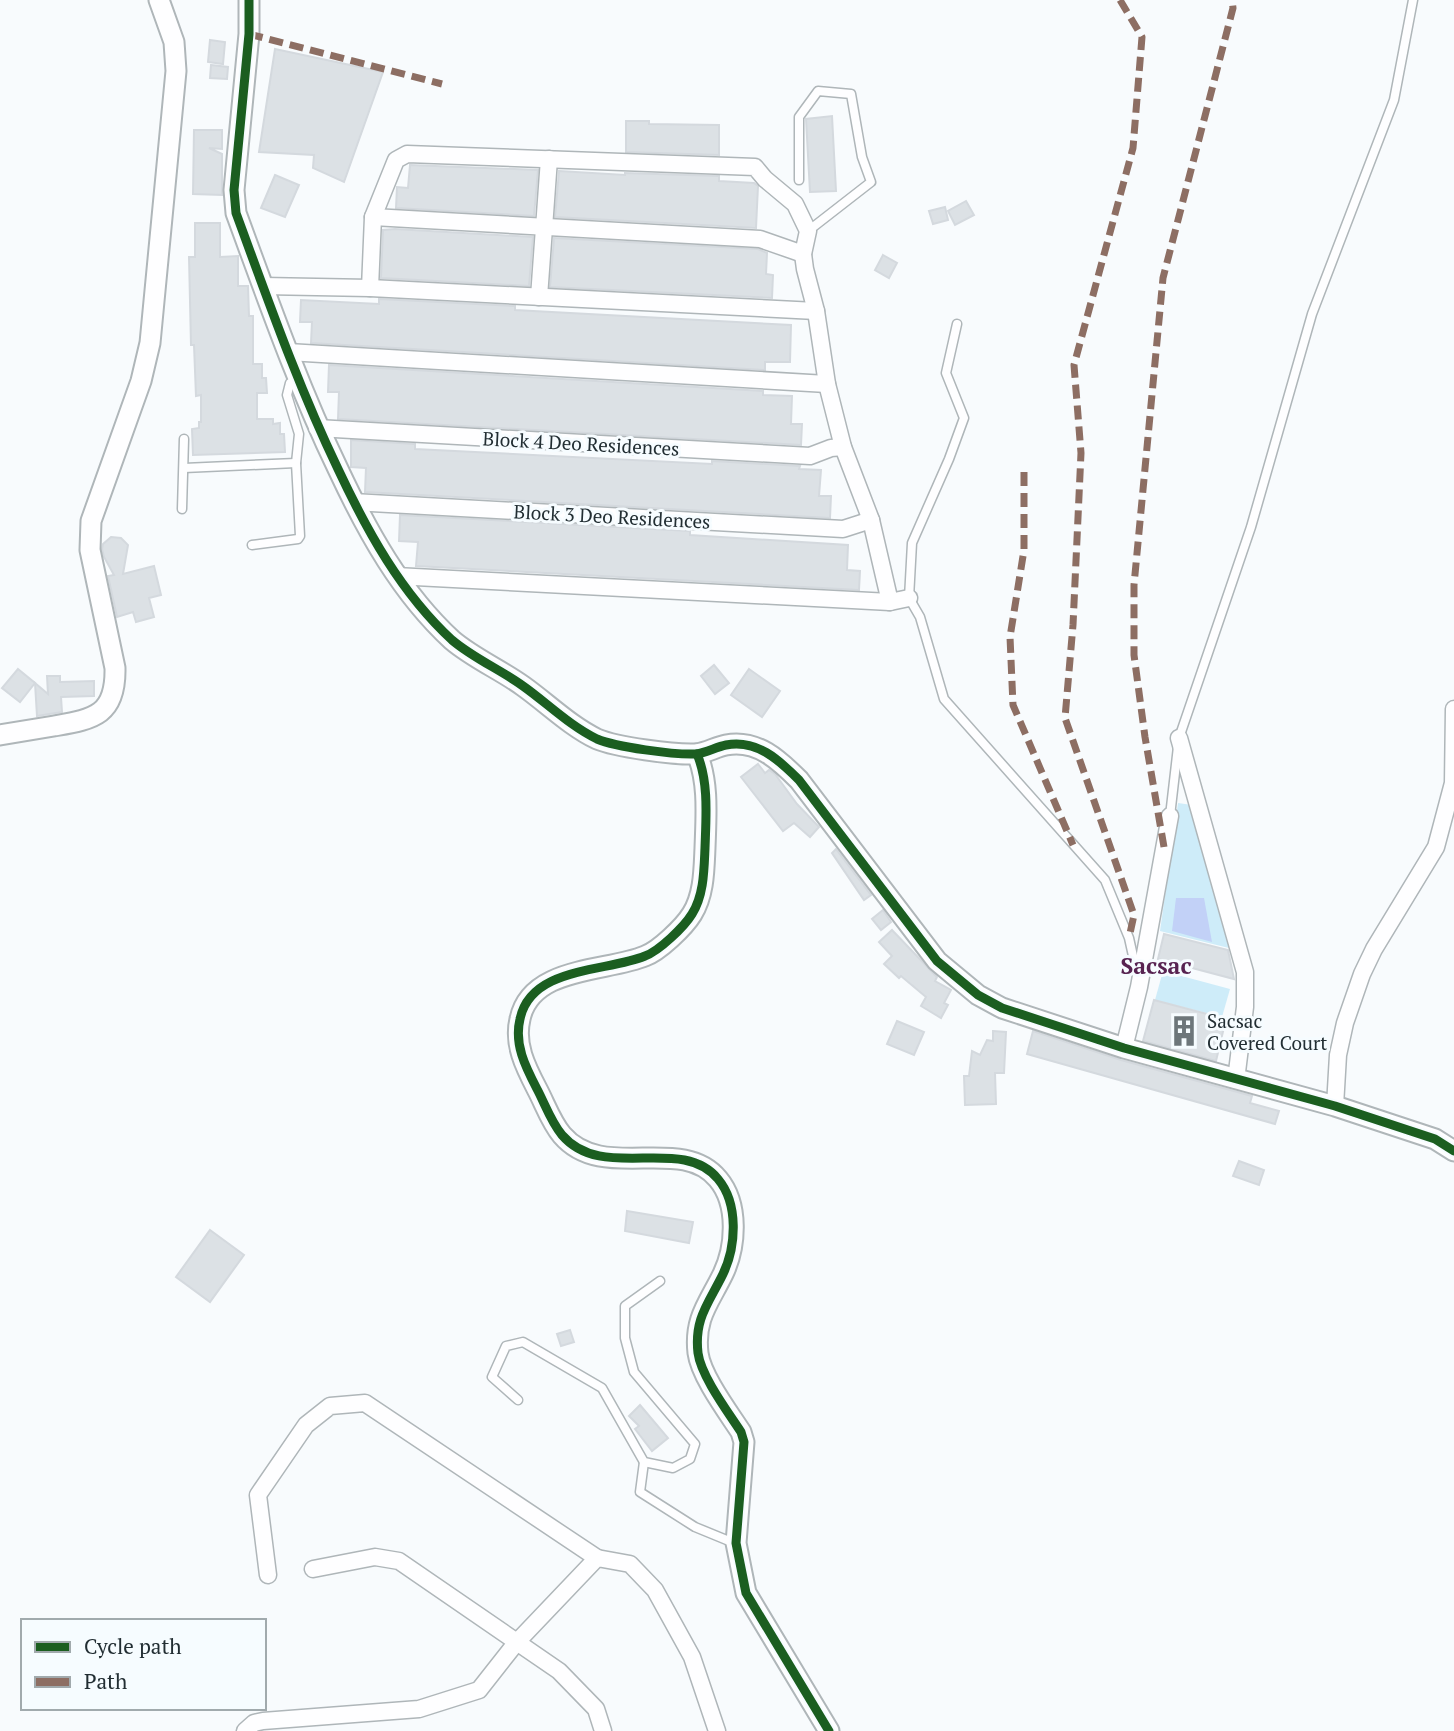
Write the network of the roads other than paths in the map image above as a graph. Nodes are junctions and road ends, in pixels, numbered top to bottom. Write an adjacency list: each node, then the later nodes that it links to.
1 (159, 0): 31 (street)
2 (250, 0): 10 (street)
3 (1413, 0): 32 (lane)
4 (549, 159): 6 (street); 7 (street); 8 (street)
5 (799, 180): 8 (lane)
6 (373, 217): 7 (street); 11 (street)
7 (543, 227): 9 (street); 12 (street)
8 (808, 231): 9 (street)
9 (803, 254): 13 (street)
10 (263, 286): 11 (street); 15 (street)
11 (370, 288): 12 (street)
12 (539, 296): 13 (street)
13 (816, 311): 17 (street)
14 (957, 324): 28 (lane)
15 (288, 352): 16 (street); 17 (street)
16 (298, 379): 18 (street); 21 (lane)
17 (827, 384): 20 (street)
18 (317, 428): 20 (street, Block 4 Deo Residences); 23 (street)
19 (184, 439): 22 (lane)
20 (843, 447): 25 (street)
21 (296, 463): 22 (lane); 26 (lane)
22 (184, 468): 24 (lane)
23 (353, 502): 25 (street, Block 3 Deo Residences); 27 (street)
24 (182, 509)
25 (870, 520): 29 (street)
26 (252, 545)
27 (396, 576): 29 (street); 33 (street)
28 (909, 598): 29 (street); 35 (lane)
29 (890, 602)
30 (1454, 709): 38 (street)
31 (0, 735)
32 (1179, 738): 34 (lane); 37 (street)
33 (697, 754): 36 (street); 43 (street)
34 (1170, 816): 35 (street)
35 (1139, 987): 36 (street)
36 (1124, 1048): 37 (street)
37 (1236, 1080): 38 (street)
38 (1335, 1105): 39 (street)
39 (1454, 1151)
40 (660, 1281): 42 (lane)
41 (518, 1400): 42 (lane)
42 (644, 1462): 43 (lane)
43 (736, 1544): 51 (street)
44 (597, 1558): 46 (street); 47 (street); 50 (street)
45 (313, 1569): 47 (street)
46 (268, 1575)
47 (516, 1643): 48 (street); 49 (street)
48 (245, 1731)
49 (603, 1731)
50 (717, 1731)
51 (828, 1731)

